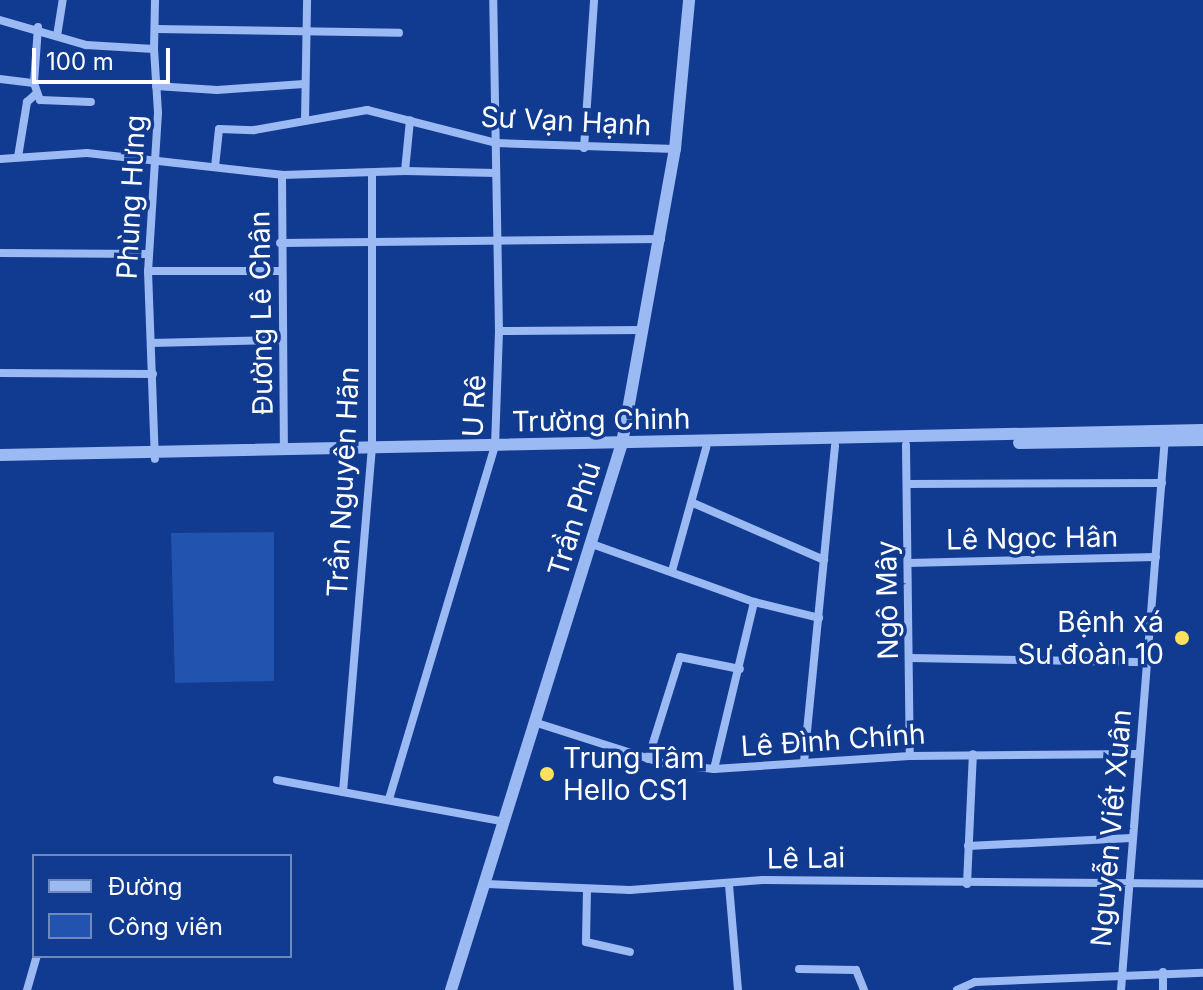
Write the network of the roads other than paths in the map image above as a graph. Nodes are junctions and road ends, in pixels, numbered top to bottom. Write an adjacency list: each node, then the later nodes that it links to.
1 (63, 0): 12 (street)
2 (155, 0): 10 (street, Phùng Hưng)
3 (307, 0): 9 (street)
4 (493, 0): 22 (street, U Rê)
5 (594, 0): 23 (street)
6 (689, 0): 24 (street, Trần Phú)
7 (0, 20): 8 (street)
8 (38, 27): 12 (street); 15 (street)
9 (308, 28): 10 (street); 11 (street); 16 (street)
10 (155, 29): 13 (street, Phùng Hưng)
11 (399, 33)
12 (57, 36): 13 (street)
13 (154, 49): 17 (street, Phùng Hưng)
14 (0, 79): 15 (street)
15 (34, 83): 18 (street)
16 (304, 84): 17 (street); 20 (street)
17 (156, 86): 27 (street, Phùng Hưng)
18 (36, 94): 19 (street); 25 (street)
19 (91, 102)
20 (305, 120): 21 (street, Sư Vạn Hạnh); 28 (street, Sư Vạn Hạnh)
21 (410, 120): 22 (street, Sư Vạn Hạnh); 29 (street)
22 (496, 143): 23 (street, Sư Vạn Hạnh); 31 (street, U Rê)
23 (584, 148): 24 (street, Sư Vạn Hạnh)
24 (675, 149): 34 (street, Trần Phú)
25 (18, 157): 26 (street); 27 (street)
26 (0, 159)
27 (151, 162): 28 (street); 38 (street, Phùng Hưng)
28 (215, 167): 32 (street)
29 (405, 171): 30 (street); 31 (street)
30 (372, 173): 32 (street); 35 (street, Trần Nguyên Hãn)
31 (496, 173): 33 (street, U Rê)
32 (282, 175): 36 (street, Đường Lê Chân)
33 (498, 238): 34 (street); 35 (street); 42 (street, U Rê)
34 (661, 239): 41 (street, Trần Phú)
35 (371, 241): 36 (street); 56 (street, Trần Nguyên Hãn)
36 (280, 243): 40 (street, Đường Lê Chân)
37 (0, 253): 38 (street)
38 (148, 254): 39 (street, Phùng Hưng)
39 (148, 271): 40 (street); 44 (street, Phùng Hưng)
40 (282, 271): 43 (street, Đường Lê Chân)
41 (643, 330): 42 (street); 52 (street, Trần Phú)
42 (499, 331): 54 (street, U Rê)
43 (283, 340): 44 (street); 55 (street, Đường Lê Chân)
44 (151, 343): 46 (street, Phùng Hưng)
45 (0, 373): 46 (street)
46 (153, 374): 58 (street, Phùng Hưng)
47 (1203, 430): 48 (street, Trường Chinh)
48 (1165, 436): 49 (street, Trường Chinh); 50 (street, Trường Chinh); 52 (street, Trường Chinh); 60 (street, Nguyễn Viết Xuân)
49 (1203, 440)
50 (906, 445): 51 (street, Trường Chinh); 61 (street, Ngô Mây)
51 (835, 446): 53 (street, Trường Chinh); 65 (street)
52 (621, 447): 53 (street, Trường Chinh); 54 (street, Trường Chinh); 63 (street, Trần Phú)
53 (706, 448): 62 (street)
54 (494, 449): 56 (street, Trường Chinh); 82 (street, U Rê)
55 (284, 450): 56 (street, Trường Chinh); 58 (street, Trường Chinh)
56 (372, 452): 58 (street, Trường Chinh); 81 (street, Trần Nguyên Hãn)
57 (0, 455): 58 (street, Trường Chinh)
58 (155, 456): 59 (street, Trường Chinh)
59 (0, 461)
60 (1162, 483): 61 (street); 64 (street, Nguyễn Viết Xuân)
61 (907, 484): 66 (street, Ngô Mây)
62 (693, 503): 65 (street); 67 (street)
63 (592, 544): 67 (street); 73 (street, Trần Phú)
64 (1156, 557): 66 (street, Lê Ngọc Hân); 71 (street, Nguyễn Viết Xuân)
65 (824, 560): 69 (street)
66 (908, 563): 70 (street, Ngô Mây)
67 (672, 571): 68 (street)
68 (754, 602): 69 (street); 72 (street)
69 (819, 618): 78 (street)
70 (910, 658): 71 (street); 76 (street, Ngô Mây)
71 (1147, 662): 75 (street, Nguyễn Viết Xuân)
72 (740, 669): 77 (street); 79 (street)
73 (537, 723): 77 (street, Lê Đình Chính); 83 (street, Trần Phú)
74 (973, 754): 75 (street, Lê Đình Chính); 76 (street, Lê Đình Chính); 85 (street)
75 (1139, 754): 84 (street, Nguyễn Viết Xuân)
76 (910, 756): 78 (street, Lê Đình Chính)
77 (648, 759): 79 (street, Lê Đình Chính)
78 (804, 762): 79 (street, Lê Đình Chính)
79 (714, 769)
80 (277, 780): 81 (street)
81 (343, 792): 82 (street)
82 (389, 799): 83 (street)
83 (506, 822): 86 (street, Trần Phú)
84 (1132, 838): 85 (street); 90 (street, Nguyễn Viết Xuân)
85 (968, 846): 87 (street)
86 (487, 884): 91 (street, Lê Lai); 99 (street, Trần Phú)
87 (967, 884): 89 (street, Lê Lai); 90 (street, Lê Lai)
88 (1203, 884): 90 (street, Lê Lai)
89 (729, 885): 91 (street, Lê Lai); 100 (street)
90 (1127, 885): 95 (street, Nguyễn Viết Xuân)
91 (587, 889): 92 (street)
92 (630, 952)
93 (36, 958): 98 (street)
94 (799, 969): 101 (street)
95 (1122, 972): 96 (street); 102 (street); 103 (street, Nguyễn Viết Xuân)
96 (1163, 972): 97 (street); 104 (street)
97 (1203, 973)
98 (27, 990)
99 (451, 990)
100 (738, 990)
101 (864, 990)
102 (957, 990)
103 (1121, 990)
104 (1163, 990)

